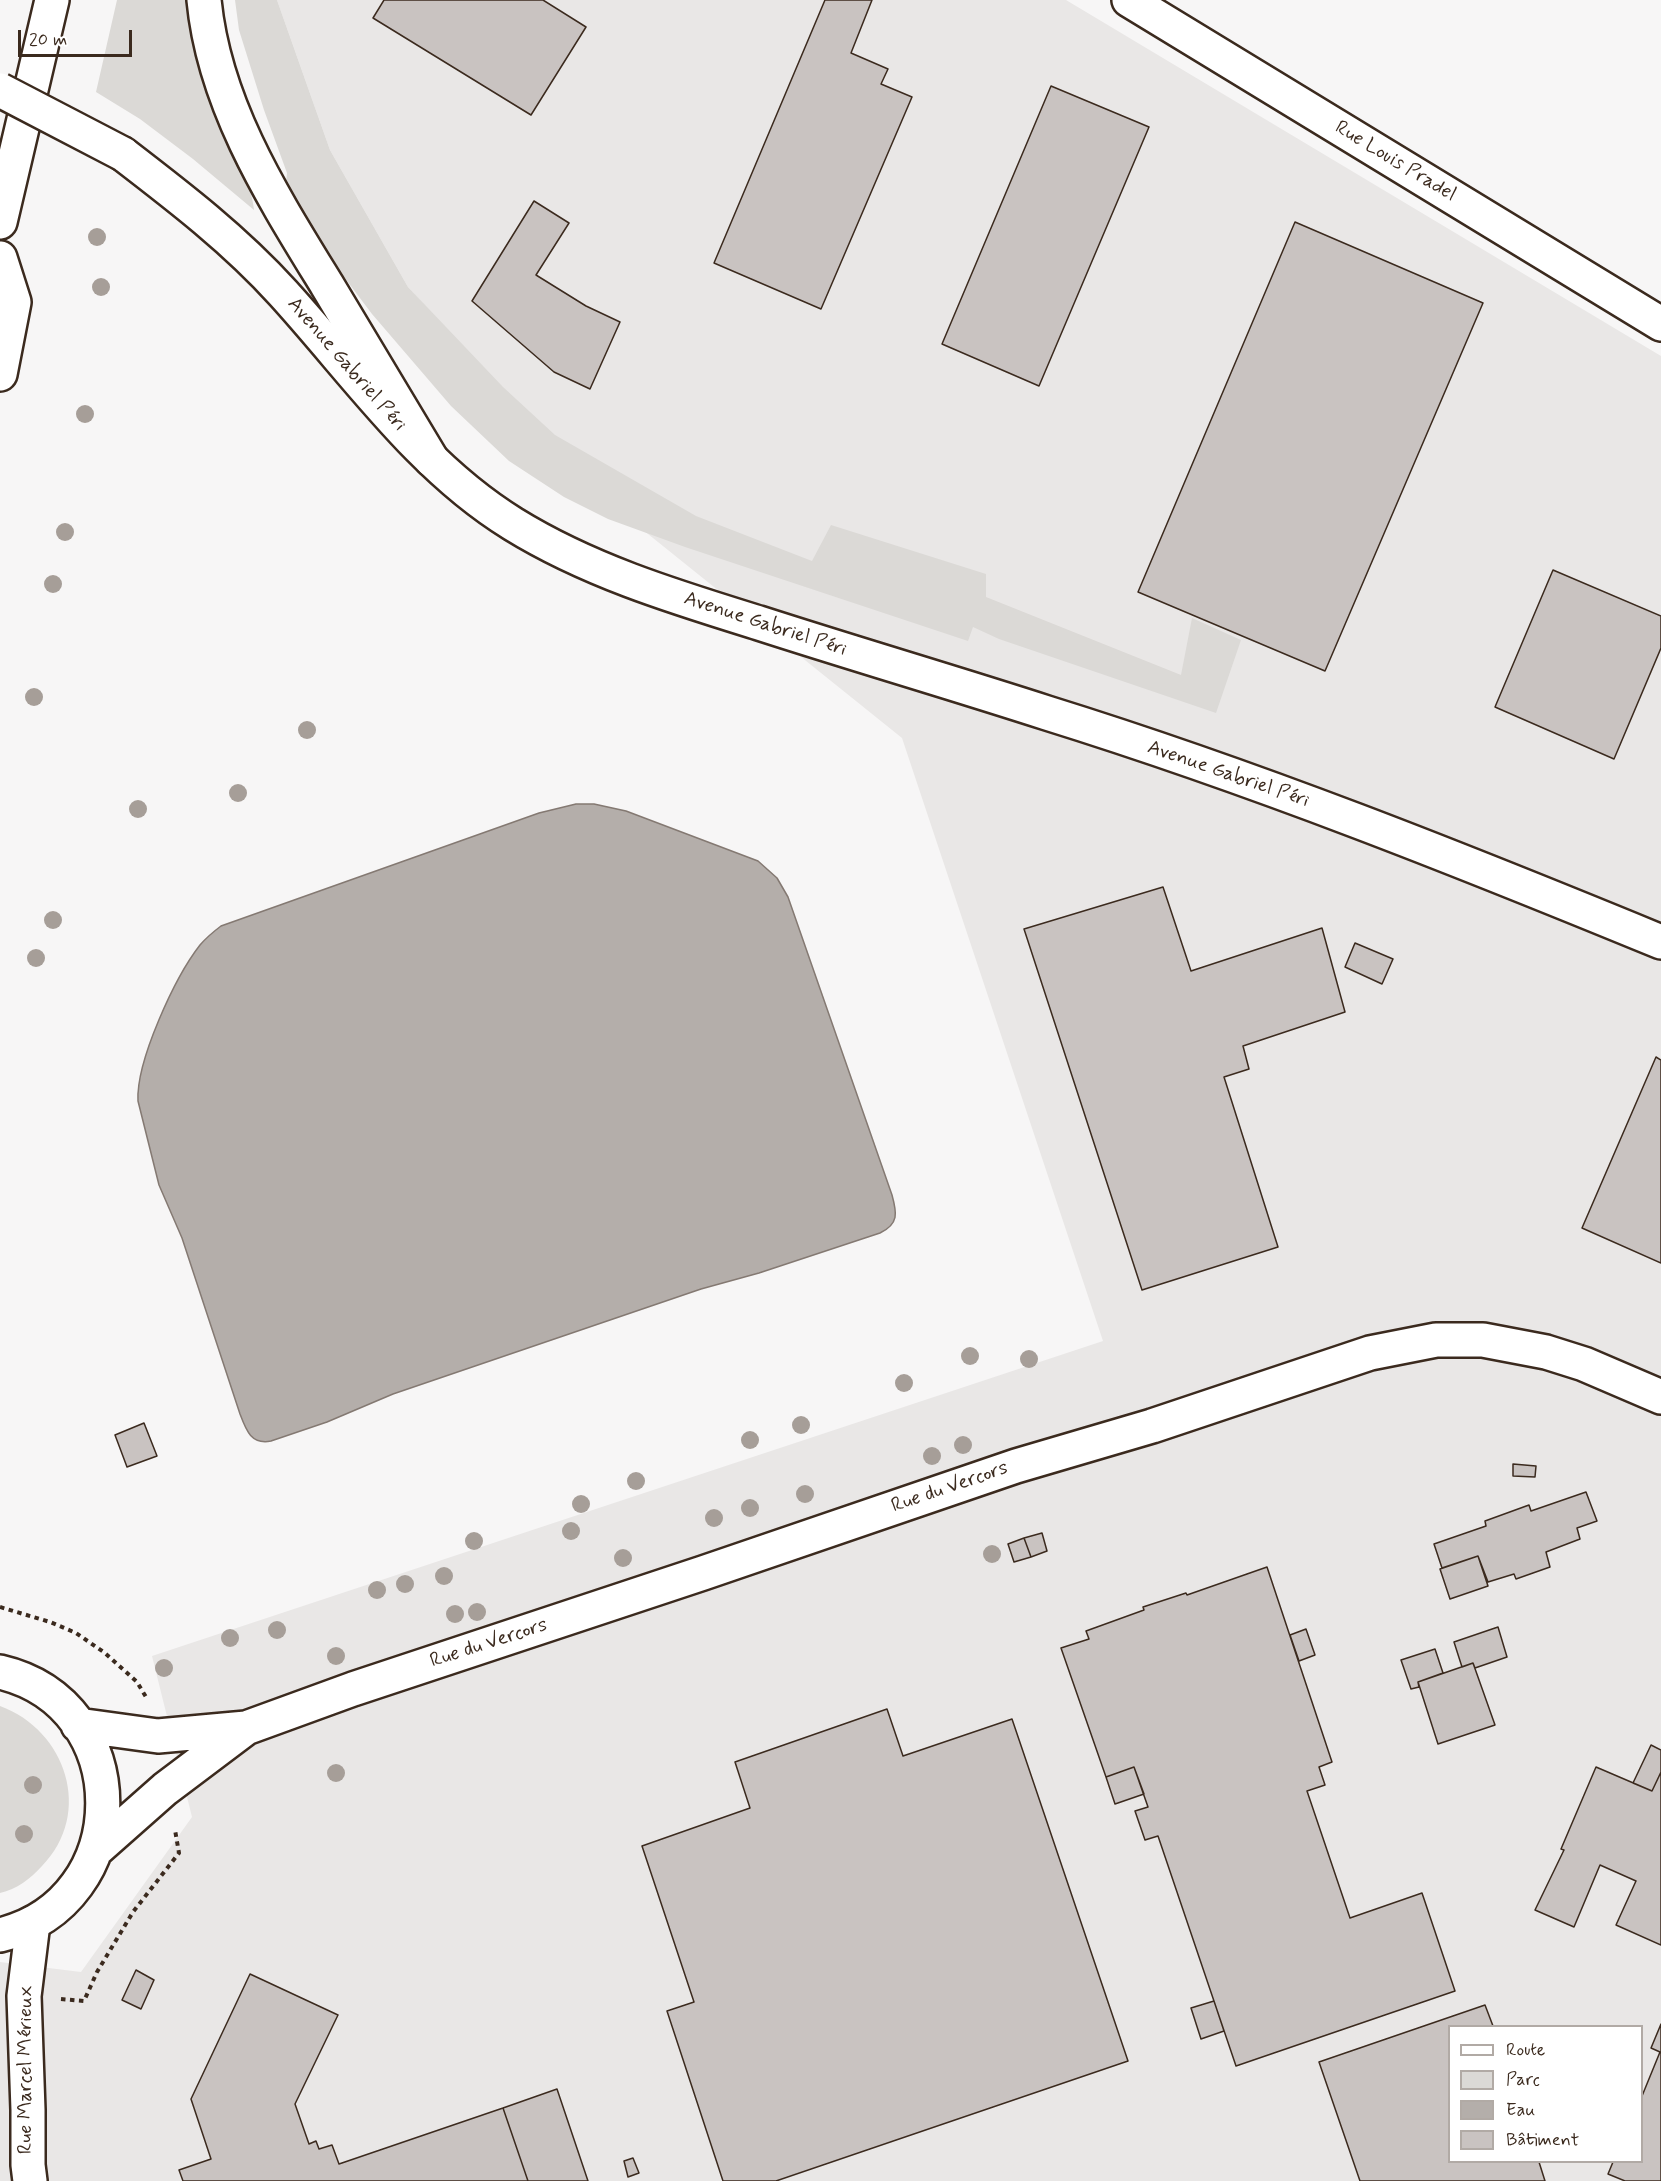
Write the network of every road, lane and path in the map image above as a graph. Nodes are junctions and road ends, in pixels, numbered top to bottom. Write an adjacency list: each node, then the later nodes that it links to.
1 (52, 0): 5 (main road)
2 (204, 0): 9 (main road)
3 (1129, 0): 7 (main road, Rue Louis Pradel)
4 (0, 90): 9 (main road, Avenue Gabriel Péri, bridge)
5 (0, 222)
6 (0, 258): 8 (main road)
7 (1661, 324)
8 (0, 374)
9 (432, 460): 10 (main road, Avenue Gabriel Péri)
10 (1661, 942)
11 (1661, 1397): 15 (main road, Rue du Vercors)
12 (0, 1607): 16 (path)
13 (0, 1672): 14 (main road)
14 (78, 1725): 16 (main road, Rue du Vercors); 18 (main road)
15 (246, 1728): 16 (main road, Rue du Vercors); 17 (main road, Rue du Vercors)
16 (158, 1736)
17 (165, 1789): 18 (main road, Rue du Vercors); 21 (path)
18 (96, 1850): 19 (main road)
19 (33, 1923): 20 (main road); 21 (main road, Rue Marcel Mérieux)
20 (0, 1935)
21 (24, 1996): 22 (main road, Rue Marcel Mérieux)
22 (30, 2181)

